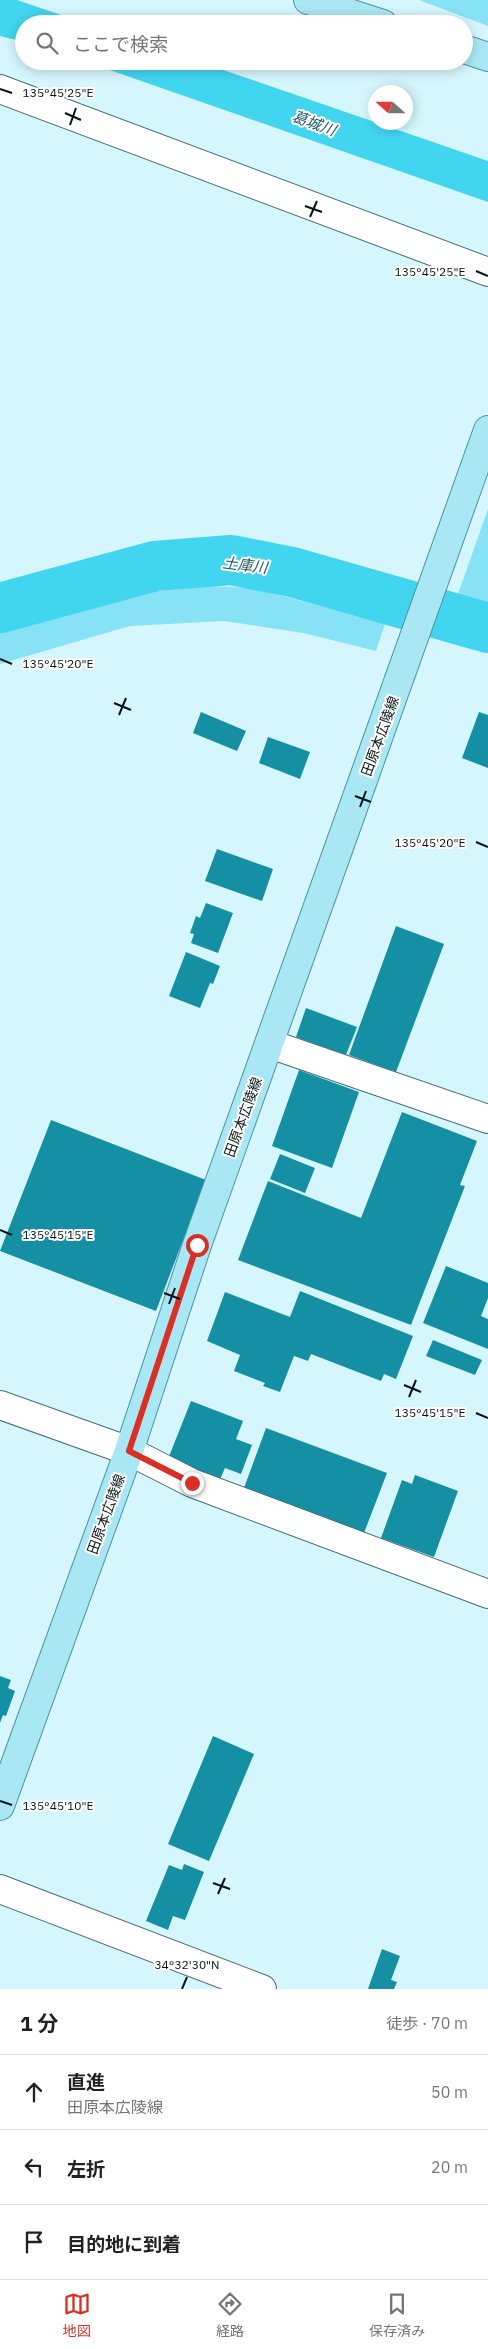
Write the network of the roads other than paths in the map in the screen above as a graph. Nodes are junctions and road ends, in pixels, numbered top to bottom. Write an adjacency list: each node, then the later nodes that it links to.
1 (308, 0): 2 (main road)
2 (355, 15)
3 (473, 53): 4 (main road)
4 (488, 57)
5 (0, 89): 6 (street)
6 (488, 272)
7 (488, 430): 8 (main road, 田原本広陵線)
8 (270, 1044): 9 (street); 11 (main road, 田原本広陵線)
9 (488, 1119)
10 (0, 1405): 11 (street)
11 (129, 1451): 12 (street); 13 (main road, 田原本広陵線)
12 (488, 1594)
13 (0, 1806)
14 (0, 1889): 15 (street)
15 (262, 1989)

